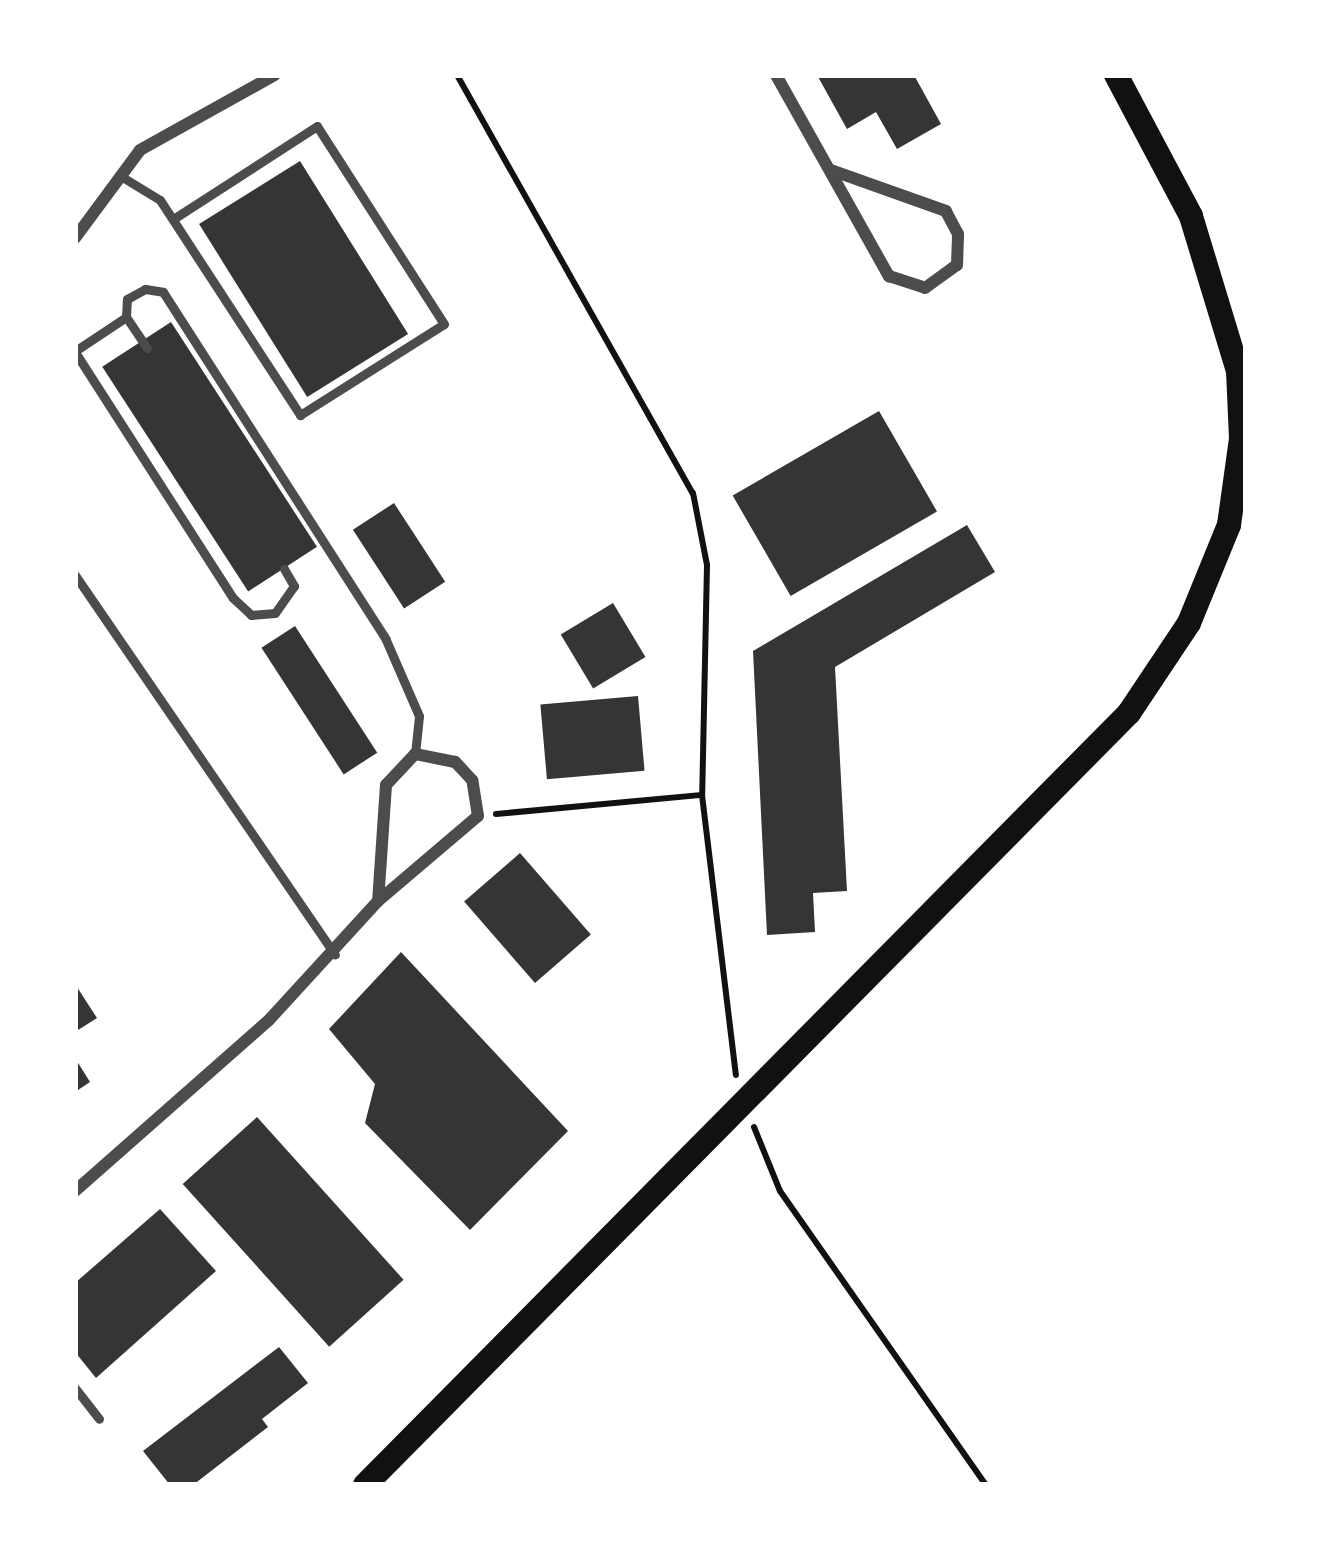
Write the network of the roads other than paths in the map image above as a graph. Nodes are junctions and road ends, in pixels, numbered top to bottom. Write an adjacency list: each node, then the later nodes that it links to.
1 (275, 75): 4 (street)
2 (776, 75): 5 (street)
3 (1116, 75): 20 (main road)
4 (257, 79): 6 (street)
5 (831, 170): 5 (street)
6 (117, 174): 7 (lane); 8 (street)
7 (173, 220): 7 (lane)
8 (75, 238)
9 (126, 317): 10 (lane); 11 (lane); 14 (lane)
10 (147, 348)
11 (75, 351): 12 (lane)
12 (284, 569)
13 (75, 575): 16 (lane)
14 (415, 754): 15 (street); 15 (street)
15 (378, 902): 16 (street)
16 (335, 955): 17 (street)
17 (75, 1191)
18 (75, 1388): 19 (lane)
19 (99, 1419)
20 (365, 1485)

